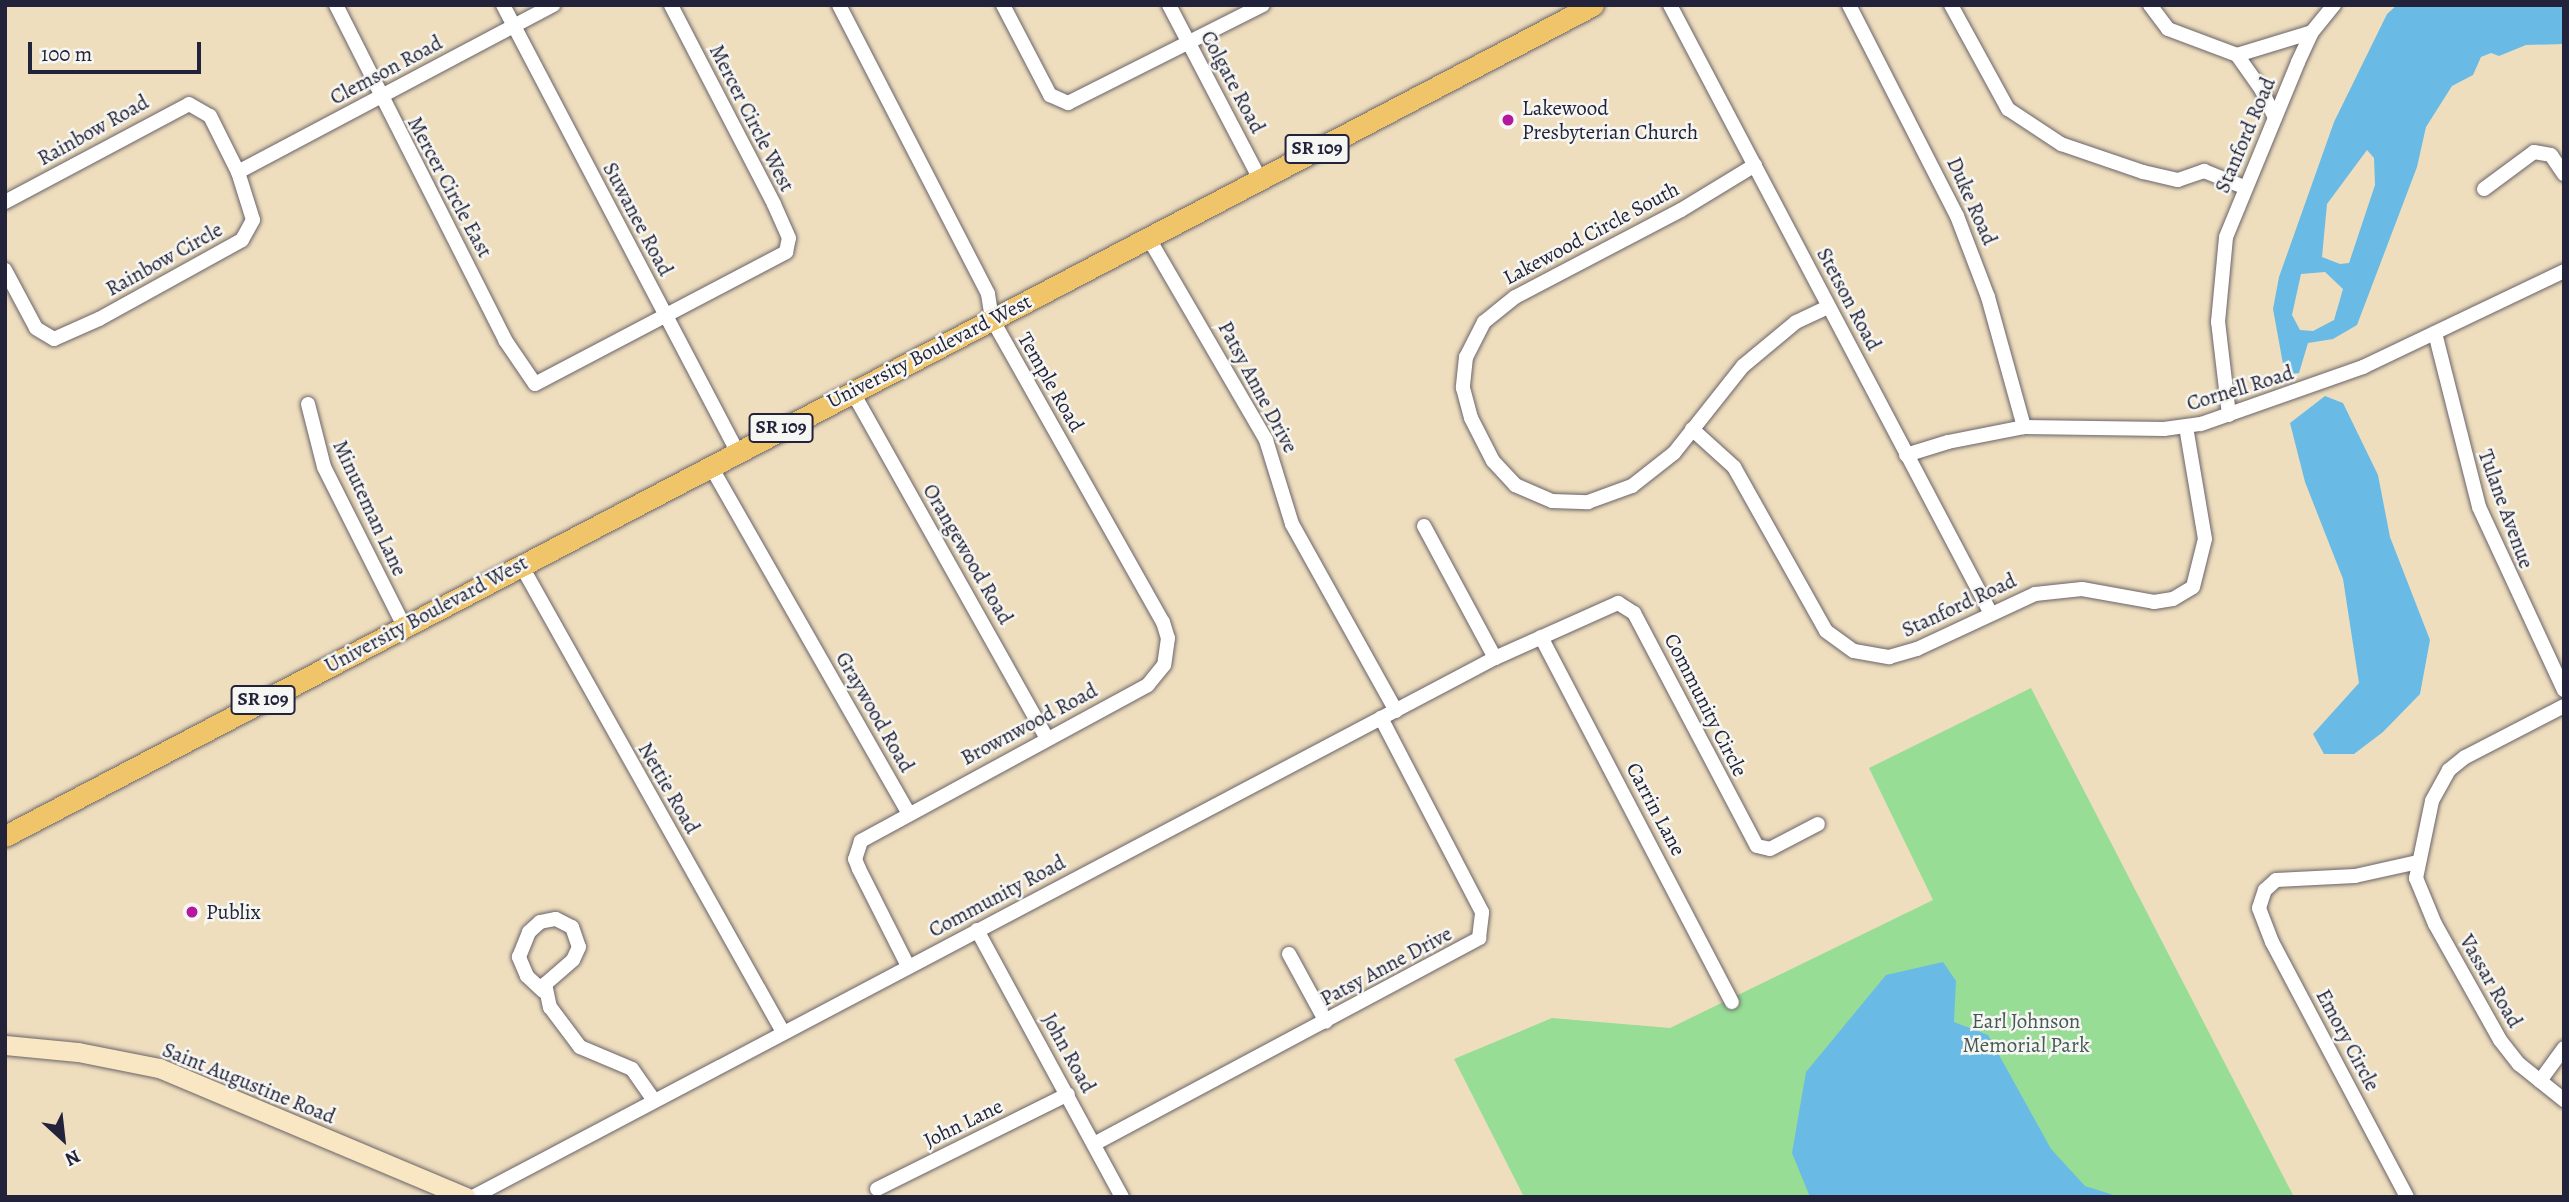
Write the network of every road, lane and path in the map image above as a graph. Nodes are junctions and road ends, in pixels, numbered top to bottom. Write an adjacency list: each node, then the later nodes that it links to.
1 (336, 5): 19 (street, Mercer Circle East)
2 (503, 5): 15 (street, Suwanee Road)
3 (554, 5): 15 (street, Clemson Road)
4 (671, 5): 33 (street, Mercer Circle West)
5 (839, 5): 34 (street, Temple Road)
6 (1003, 5): 17 (street)
7 (1169, 5): 17 (street, Colgate Road)
8 (1263, 5): 17 (street)
9 (1593, 5): 25 (main road, University Boulevard West / SR 109)
10 (1670, 5): 22 (street, Stetson Road)
11 (1849, 5): 39 (street, Duke Road)
12 (1951, 5): 26 (street)
13 (2150, 5): 18 (street)
14 (2334, 5): 16 (street, Stanford Road)
15 (514, 26): 19 (street, Clemson Road); 33 (street, Suwanee Road)
16 (2312, 32): 18 (street); 21 (street, Stanford Road)
17 (1189, 44): 25 (street, Colgate Road)
18 (2237, 55): 21 (street)
19 (379, 96): 23 (street, Clemson Road); 33 (street, Mercer Circle East)
20 (204, 109): 23 (street, Rainbow Circle); 28 (street, Rainbow Road)
21 (2275, 118): 26 (street, Stanford Road)
22 (1755, 165): 32 (street, Stetson Road); 41 (street, Lakewood Circle South)
23 (238, 172): 30 (street, Rainbow Circle)
24 (2564, 174): 27 (street)
25 (1260, 179): 29 (main road, University Boulevard West / SR 109)
26 (2244, 187): 38 (street, Stanford Road)
27 (2484, 189)
28 (5, 202)
29 (1148, 237): 34 (main road, University Boulevard West / SR 109); 54 (street, Patsy Anne Drive)
30 (5, 270)
31 (2564, 271): 35 (street, Cornell Road)
32 (1828, 307): 41 (street); 43 (street, Stetson Road)
33 (666, 316): 42 (street, Suwanee Road)
34 (992, 319): 36 (main road, University Boulevard West / SR 109); 51 (street, Temple Road)
35 (2435, 333): 38 (street, Cornell Road); 52 (street, Tulane Avenue)
36 (852, 391): 42 (main road, University Boulevard West / SR 109); 56 (street, Orangewood Road)
37 (308, 404): 48 (street, Minuteman Lane)
38 (2229, 415): 40 (street, Cornell Road)
39 (2024, 427): 40 (street, Cornell Road); 43 (street, Cornell Road)
40 (2186, 428): 47 (street, Stanford Road)
41 (1692, 429): 47 (street, Stanford Road)
42 (737, 452): 44 (main road, University Boulevard West / SR 109)
43 (1906, 456): 47 (street, Stetson Road)
44 (710, 465): 46 (main road, University Boulevard West / SR 109); 57 (street, Graywood Road)
45 (1424, 526): 50 (street)
46 (521, 565): 48 (main road, University Boulevard West / SR 109); 67 (street, Nettie Road)
47 (1990, 612)
48 (404, 626): 59 (main road, University Boulevard West / SR 109)
49 (1541, 637): 50 (street, Community Road); 58 (street, Community Circle); 65 (street, Carrin Lane)
50 (1494, 659): 54 (street, Community Road)
51 (1164, 665): 56 (street, Brownwood Road)
52 (2564, 690)
53 (2564, 706): 60 (street)
54 (1395, 711): 55 (street, Community Road)
55 (1381, 718): 61 (street, Community Road); 66 (street, Patsy Anne Drive)
56 (1047, 738): 57 (street, Brownwood Road)
57 (908, 812): 63 (street)
58 (1818, 824)
59 (5, 836)
60 (2418, 862): 70 (street, Vassar Road); 79 (street, Emory Circle)
61 (977, 930): 63 (street, Community Road); 71 (street, John Road)
62 (1289, 954): 66 (street)
63 (908, 966): 67 (street, Community Road)
64 (543, 991): 64 (street); 72 (street)
65 (1732, 1002)
66 (1326, 1022): 74 (street, Patsy Anne Drive)
67 (783, 1031): 72 (street, Community Road)
68 (5, 1045): 76 (main road, Saint Augustine Road)
69 (2564, 1048): 70 (street)
70 (2540, 1081): 73 (street, Vassar Road)
71 (1068, 1094): 74 (street, John Road); 75 (street, John Lane)
72 (654, 1100): 77 (street, Community Road)
73 (2564, 1100)
74 (1094, 1144): 78 (street, John Road)
75 (877, 1189)
76 (466, 1197)
77 (473, 1197)
78 (1122, 1197)
79 (2407, 1197)

